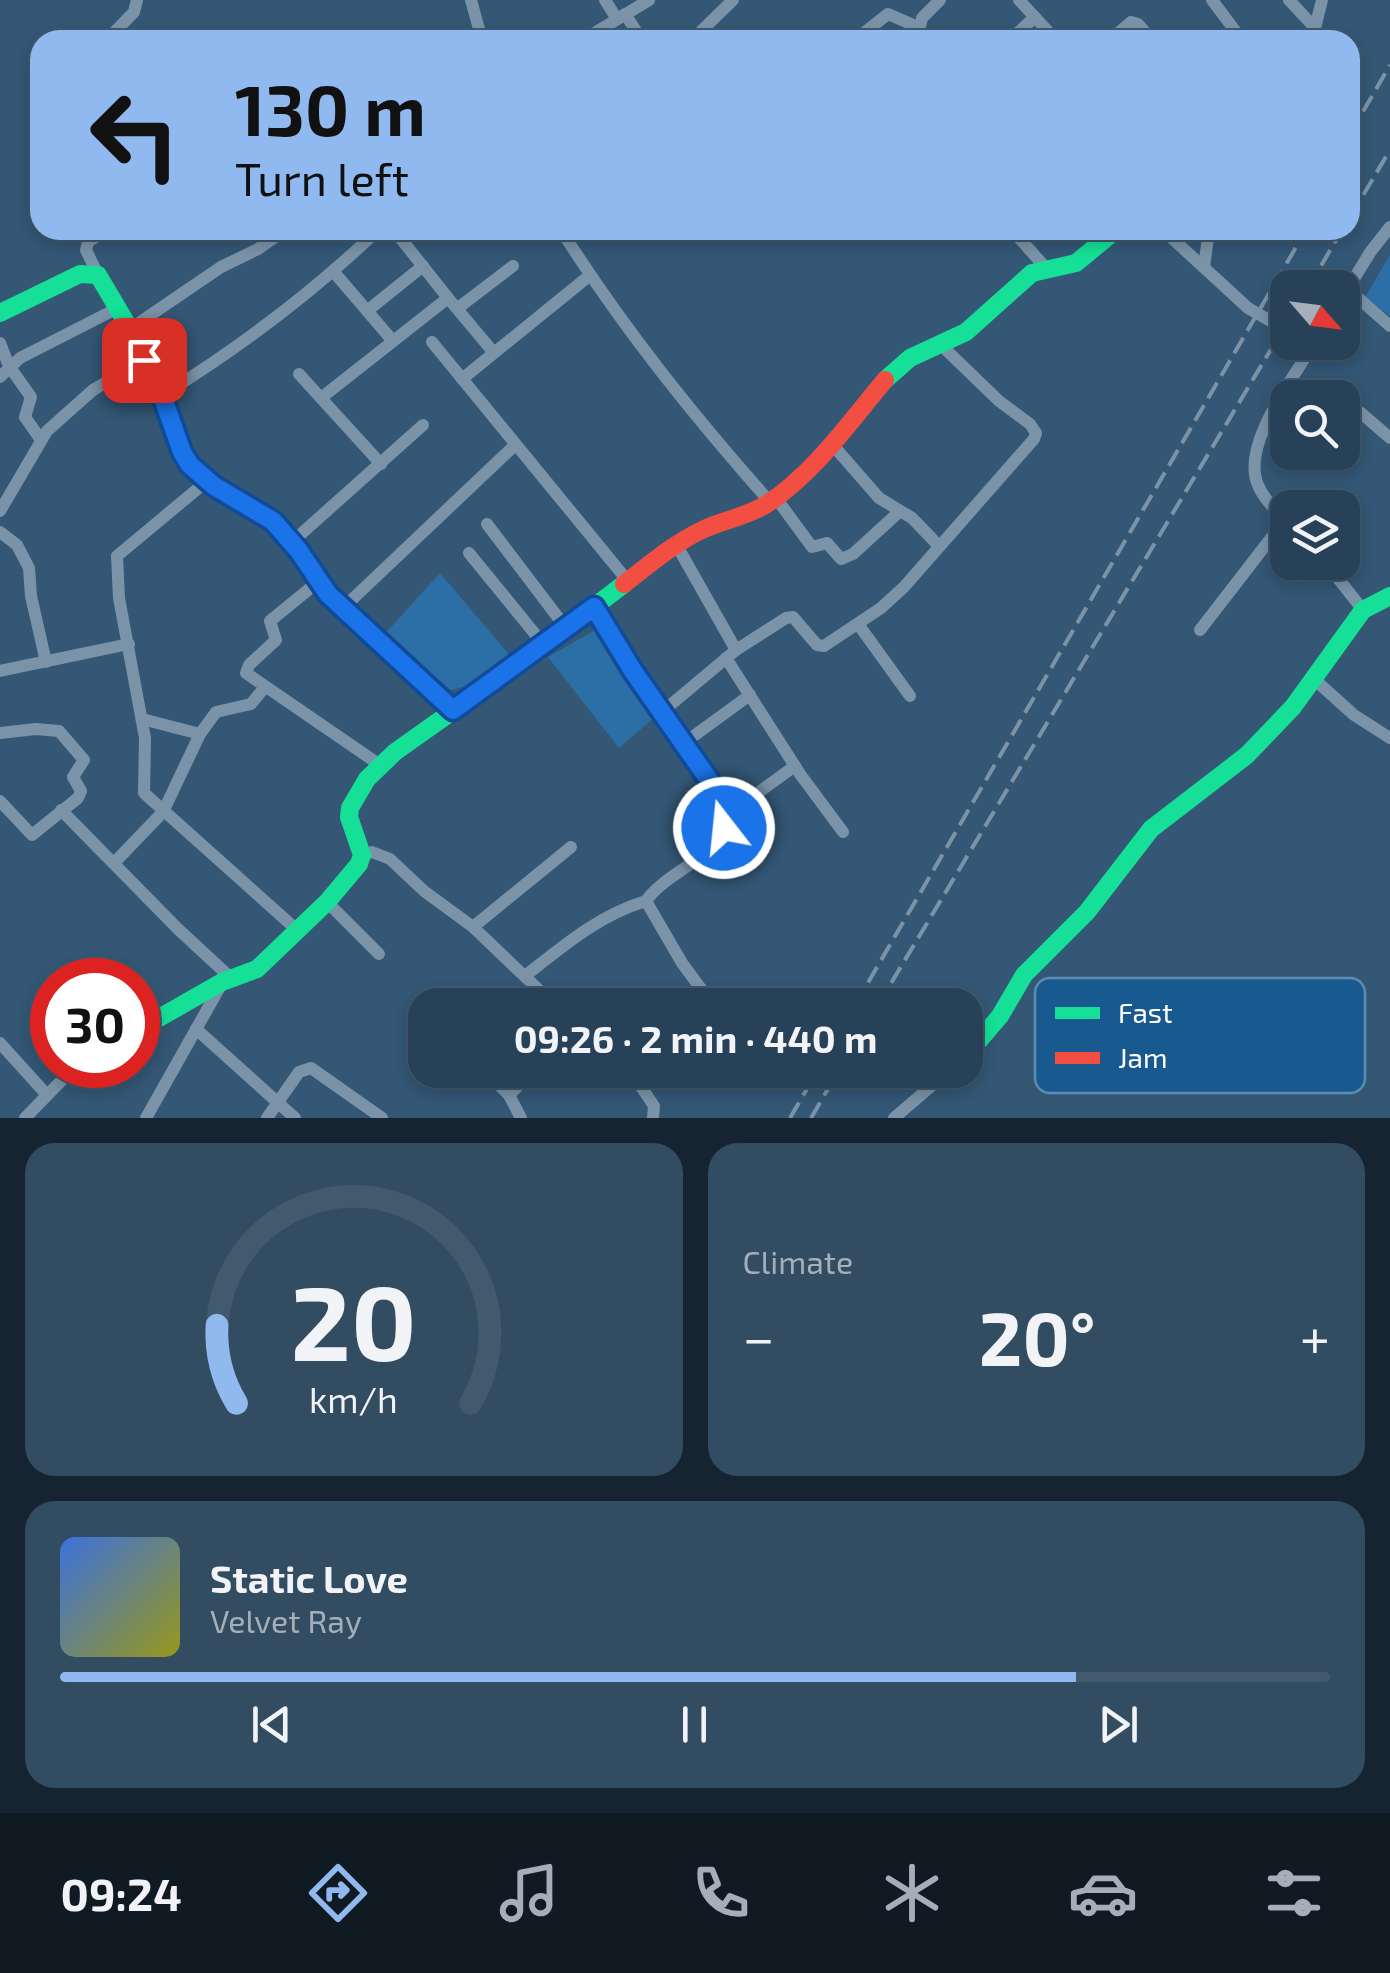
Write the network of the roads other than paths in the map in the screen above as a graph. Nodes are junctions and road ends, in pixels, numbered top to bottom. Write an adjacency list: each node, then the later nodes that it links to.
1 (137, 0): 13 (street)
2 (471, 0): 14 (street)
3 (605, 0): 11 (street)
4 (649, 0): 11 (street)
5 (733, 0): 17 (street)
6 (940, 0): 20 (street)
7 (1212, 0): 25 (street)
8 (1289, 0): 26 (street)
9 (1322, 0): 27 (street)
10 (1025, 2): 12 (street)
11 (621, 17): 15 (street); 16 (street)
12 (1034, 17): 21 (street); 22 (street)
13 (117, 30)
14 (479, 30)
15 (600, 30)
16 (633, 30)
17 (702, 30)
18 (868, 30): 19 (street)
19 (912, 30)
20 (921, 30)
21 (1020, 30)
22 (1046, 30)
23 (1122, 30): 24 (street)
24 (1143, 30)
25 (1235, 30)
26 (1311, 30)
27 (1315, 30)
28 (1390, 228): 43 (street)
29 (91, 240): 44 (street)
30 (271, 240): 53 (street)
31 (367, 240): 42 (street)
32 (402, 240): 38 (street)
33 (568, 240): 45 (street)
34 (1021, 240): 41 (street)
35 (1104, 240): 41 (street)
36 (1174, 240): 40 (street)
37 (1208, 240): 40 (street)
38 (423, 266): 46 (street); 49 (street)
39 (513, 266): 46 (street)
40 (1204, 267): 51 (street)
41 (1046, 268): 57 (street)
42 (333, 272): 49 (street); 65 (street)
43 (1360, 272)
44 (98, 275): 48 (street); 50 (street)
45 (590, 276): 58 (street); 74 (street)
46 (453, 303): 54 (street); 58 (street)
47 (1360, 305): 52 (street)
48 (118, 308): 53 (street); 61 (street)
49 (367, 310): 54 (street)
50 (0, 313)
51 (1270, 321)
52 (1390, 326)
53 (130, 330): 59 (street)
54 (392, 340): 64 (street)
55 (432, 342): 63 (street)
56 (0, 343): 61 (street)
57 (942, 345): 70 (street); 83 (street)
58 (494, 353): 63 (street)
59 (144, 360): 65 (street); 69 (street)
60 (1303, 360): 75 (street)
61 (5, 372): 69 (street)
62 (300, 374): 64 (street)
63 (462, 378): 71 (street)
64 (321, 398): 72 (street)
65 (164, 404): 73 (street)
66 (1361, 414): 68 (street)
67 (424, 425): 72 (street)
68 (1390, 438)
69 (40, 440): 77 (street)
70 (830, 443): 74 (street); 76 (street)
71 (515, 446): 85 (street); 91 (street)
72 (381, 464): 81 (street)
73 (208, 481): 81 (street); 95 (street)
74 (772, 500): 76 (street); 82 (street)
75 (1270, 501)
76 (900, 510): 83 (street)
77 (0, 511)
78 (487, 524): 93 (street)
79 (0, 532): 98 (street)
80 (1270, 541): 94 (street)
81 (292, 542): 87 (street)
82 (676, 544): 85 (street); 97 (street)
83 (939, 546): 92 (street)
84 (469, 552): 96 (street)
85 (628, 580): 90 (street)
86 (1339, 580): 89 (street)
87 (319, 581): 91 (street); 101 (street)
88 (1390, 596): 89 (street)
89 (1359, 605): 100 (street)
90 (594, 607): 93 (street); 105 (street)
91 (342, 609): 104 (street)
92 (858, 624): 97 (street); 103 (street)
93 (566, 628): 96 (street)
94 (1200, 630)
95 (130, 644): 98 (street); 106 (street)
96 (544, 645): 104 (street)
97 (731, 654): 102 (street); 105 (street)
98 (46, 662): 99 (street)
99 (0, 671)
100 (1314, 680): 109 (street); 132 (street)
101 (265, 686): 108 (street); 111 (street)
102 (750, 695): 110 (street); 112 (street)
103 (910, 696)
104 (453, 710): 111 (street)
105 (662, 712): 110 (street)
106 (142, 719): 108 (street); 115 (street)
107 (0, 733): 114 (street)
108 (200, 734): 115 (street)
109 (1390, 738)
110 (684, 744): 116 (street)
111 (380, 764): 119 (street)
112 (794, 766): 116 (street); 117 (street)
113 (0, 800): 114 (street)
114 (62, 810): 120 (street)
115 (163, 812): 120 (street); 124 (street)
116 (726, 815): 121 (street)
117 (843, 832)
118 (570, 847): 123 (street)
119 (362, 854): 122 (street); 123 (street)
120 (114, 864): 127 (street)
121 (646, 901): 126 (street); 129 (street)
122 (326, 902): 124 (street); 125 (street)
123 (473, 927): 126 (street)
124 (297, 930): 127 (street)
125 (379, 954)
126 (525, 976): 128 (street)
127 (227, 980): 130 (street); 131 (street)
128 (537, 988)
129 (701, 988)
130 (160, 1015)
131 (196, 1029): 141 (street); 143 (street)
132 (983, 1036)
133 (0, 1043): 140 (street)
134 (55, 1088): 140 (street)
135 (504, 1088): 139 (street)
136 (516, 1088): 139 (street)
137 (642, 1088): 148 (street)
138 (929, 1088): 149 (street)
139 (510, 1094): 147 (street)
140 (48, 1095): 142 (street)
141 (276, 1101): 144 (street); 145 (street); 146 (street)
142 (25, 1118)
143 (146, 1118)
144 (267, 1118)
145 (296, 1118)
146 (382, 1118)
147 (521, 1118)
148 (653, 1118)
149 (894, 1118)

